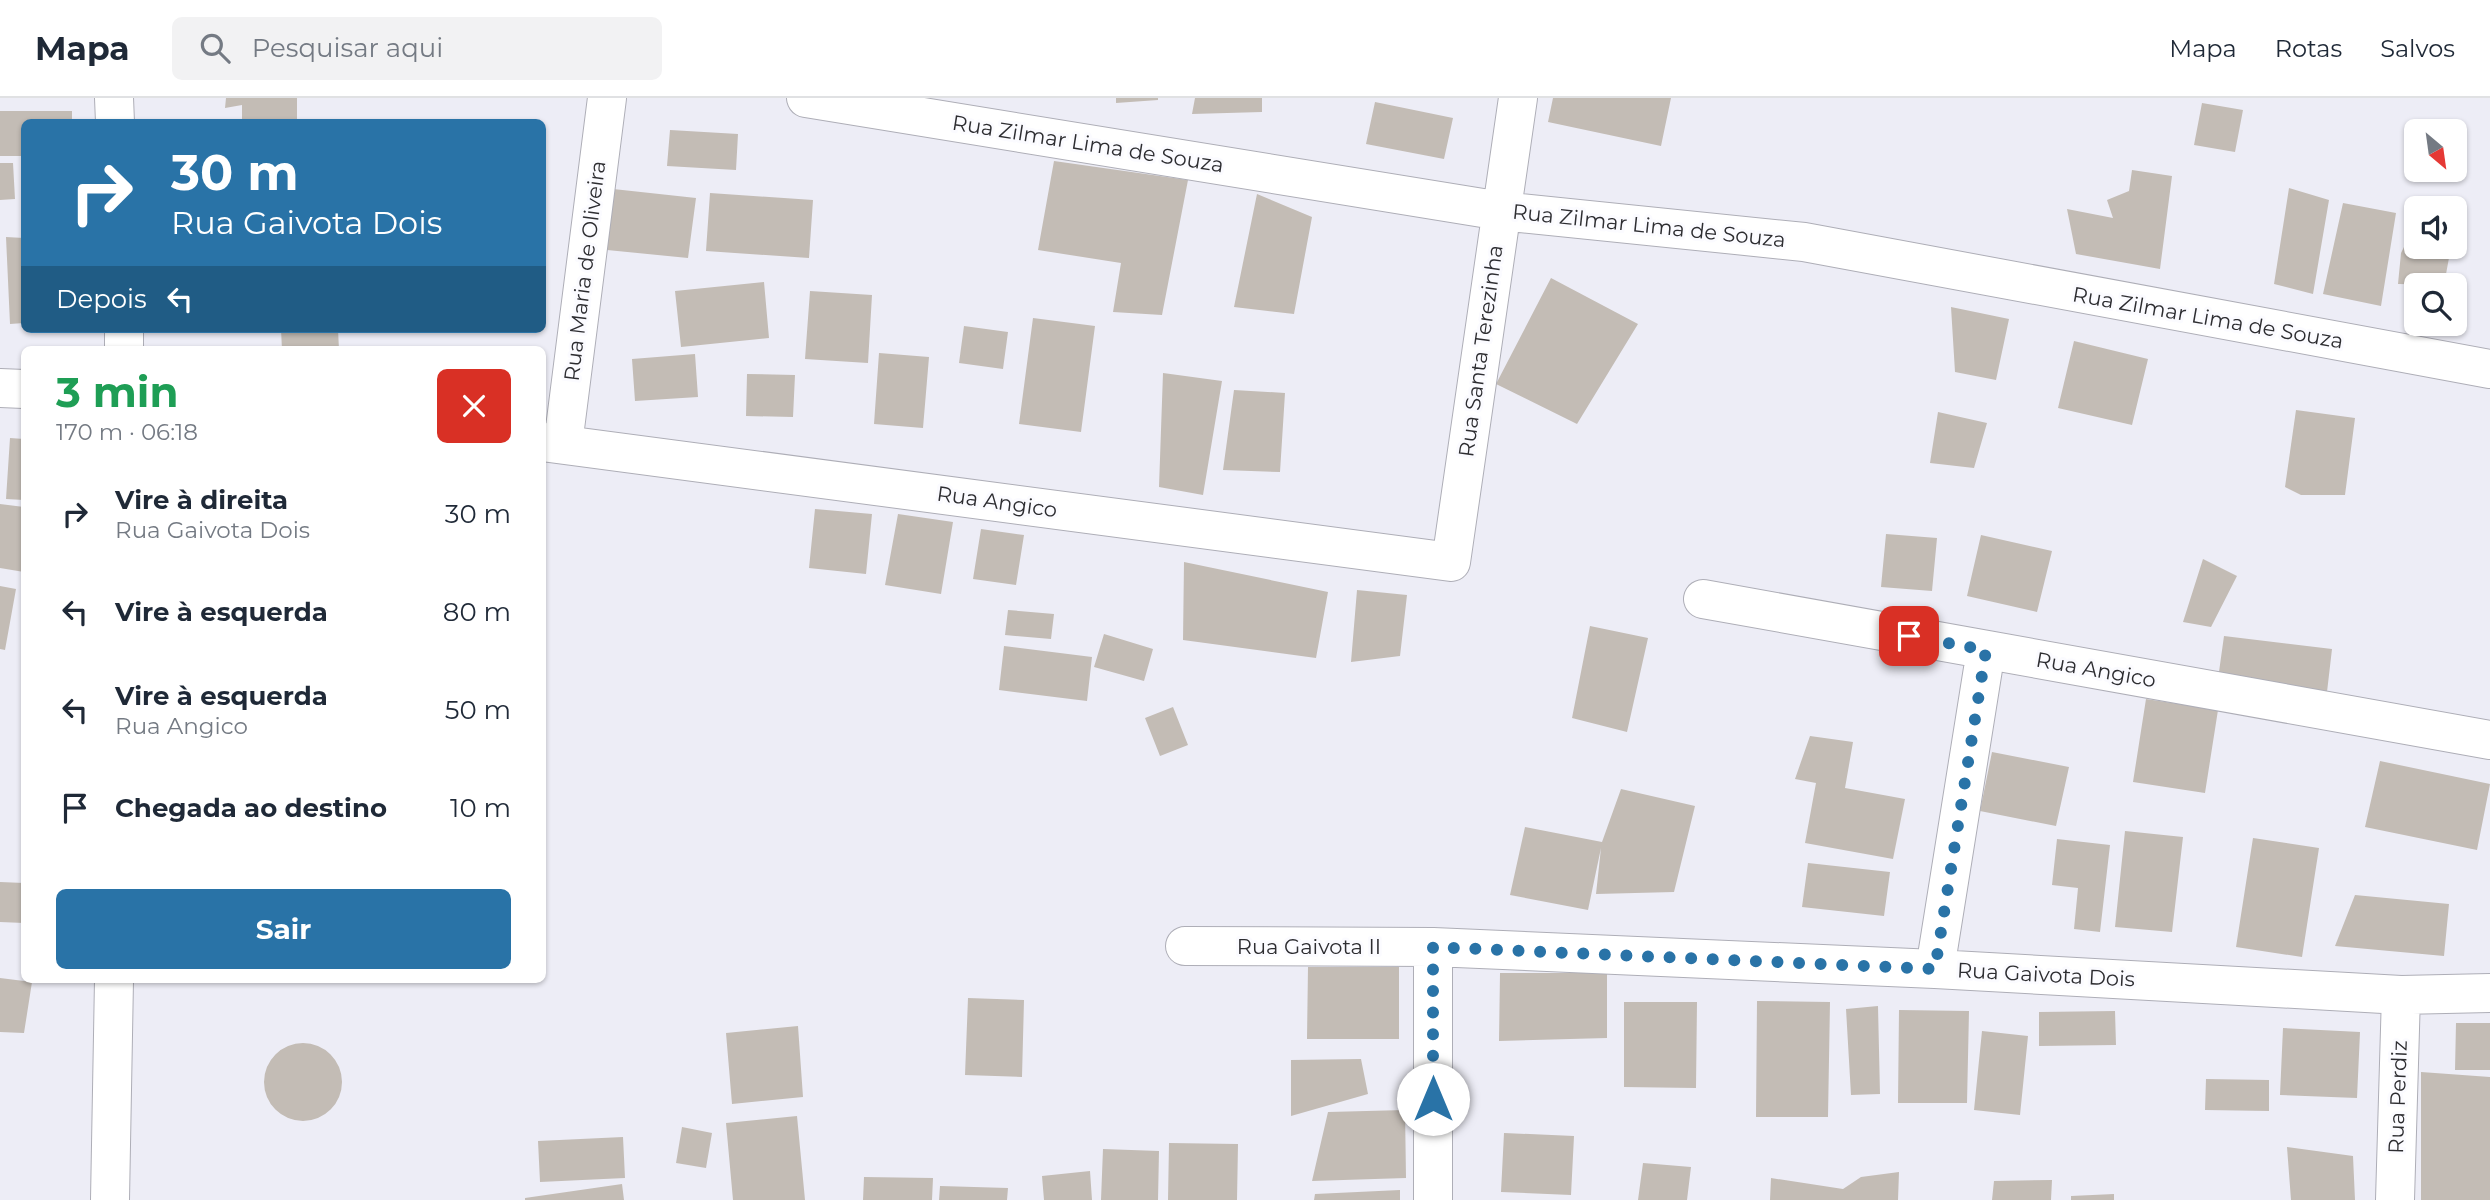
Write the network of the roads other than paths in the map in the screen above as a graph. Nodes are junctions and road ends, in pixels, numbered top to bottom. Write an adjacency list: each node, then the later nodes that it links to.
1 (114, 98): 5 (street)
2 (607, 98): 10 (street, Rua Maria de Oliveira)
3 (806, 98): 6 (street, Rua Zilmar Lima de Souza)
4 (1518, 98): 6 (street, Rua Santa Terezinha)
5 (115, 119)
6 (1501, 211): 7 (street, Rua Zilmar Lima de Souza); 11 (street, Rua Santa Terezinha)
7 (2490, 369)
8 (0, 388): 9 (street)
9 (21, 389)
10 (553, 443): 11 (street, Rua Angico)
11 (1451, 562)
12 (1703, 599): 13 (street, Rua Angico)
13 (1986, 650): 14 (street, Rua Angico); 17 (street)
14 (2490, 740)
15 (1185, 946): 16 (street, Rua Gaivota II)
16 (1433, 947): 17 (street, Rua Gaivota Dois); 22 (street)
17 (1935, 969): 20 (street, Rua Gaivota Dois)
18 (114, 983): 21 (street)
19 (2490, 993): 20 (street, Rua Gaivota Dois)
20 (2401, 995): 23 (street, Rua Perdiz)
21 (110, 1200)
22 (1433, 1200)
23 (2395, 1200)

